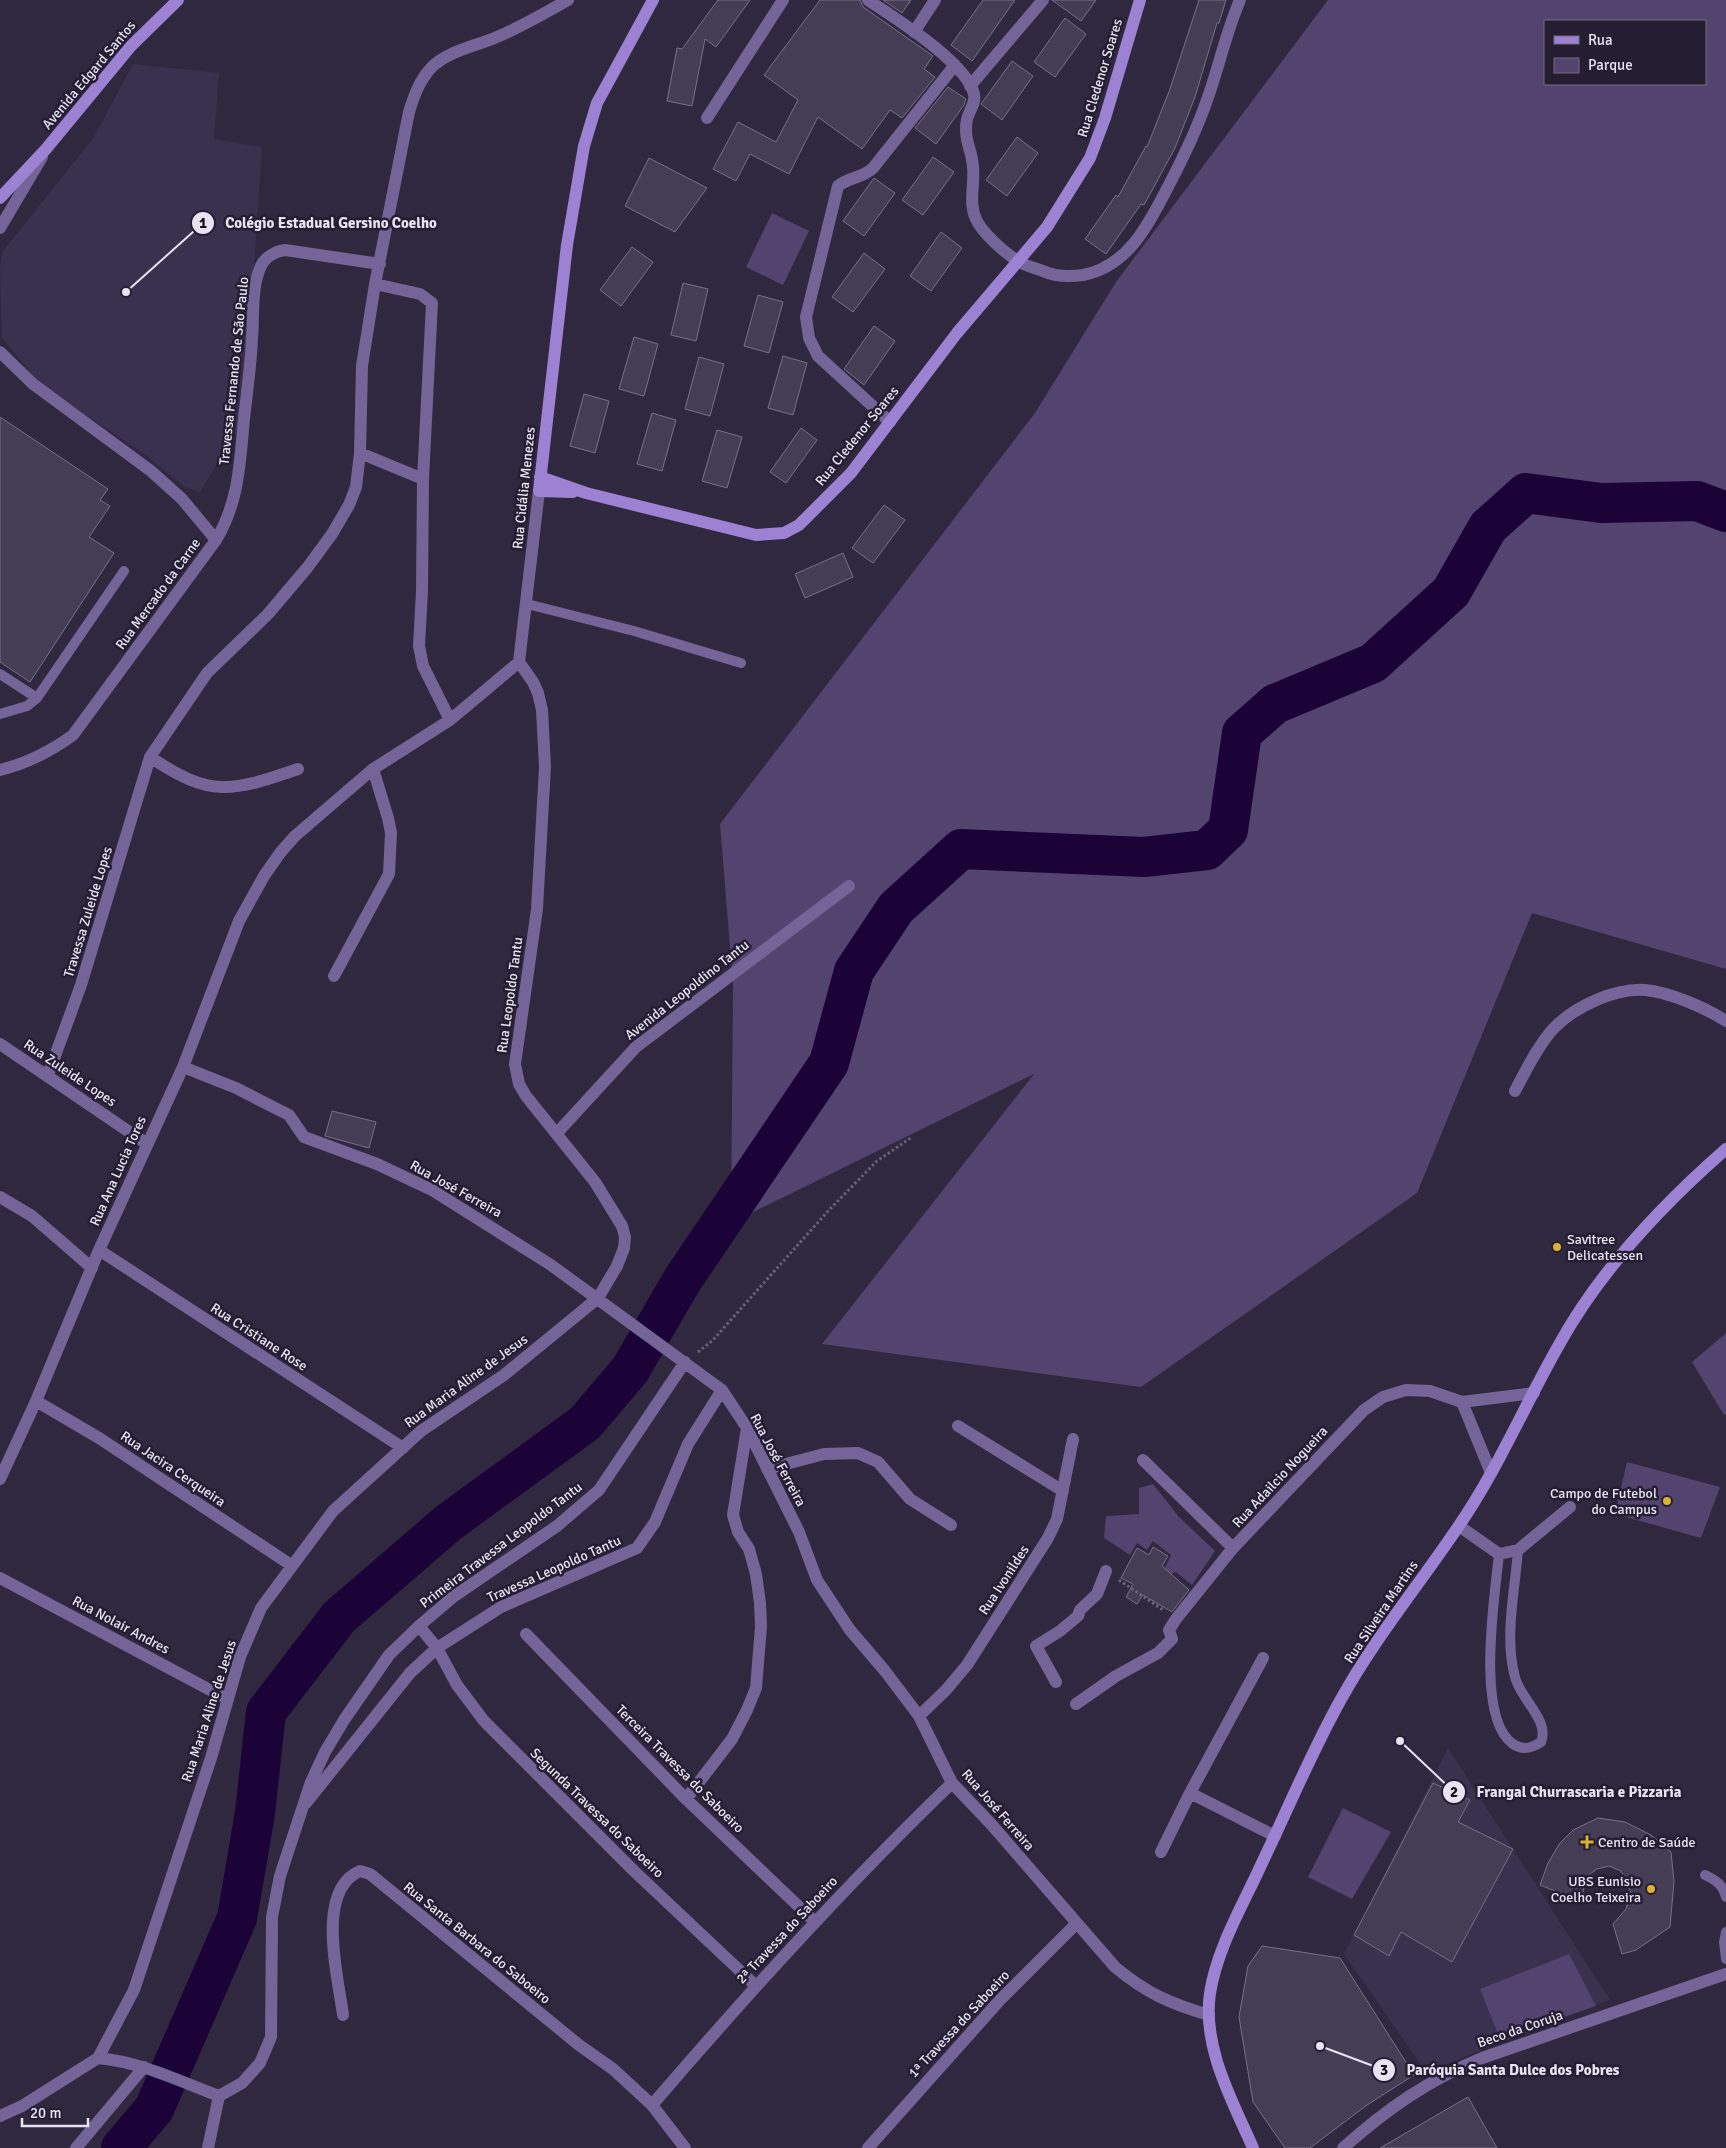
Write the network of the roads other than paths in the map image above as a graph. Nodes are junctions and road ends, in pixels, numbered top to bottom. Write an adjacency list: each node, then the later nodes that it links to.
1 (178, 0): 14 (street, Avenida Edgard Santos)
2 (568, 0): 18 (street, Travessa Zuleide Lopes)
3 (653, 0): 23 (street, Rua Cidália Menezes)
4 (783, 0): 13 (street)
5 (868, 0): 10 (street)
6 (935, 0): 10 (street)
7 (1042, 0): 12 (street)
8 (1140, 0): 17 (street, Rua Cledenor Soares)
9 (1240, 0): 17 (street)
10 (914, 32): 11 (street)
11 (955, 65): 12 (street); 21 (street)
12 (970, 86): 17 (street)
13 (707, 118)
14 (46, 149): 15 (street, Avenida Edgard Santos); 16 (street, Avenida Edgard Santos)
15 (0, 198)
16 (0, 228)
17 (1018, 262): 21 (street, Rua Cledenor Soares)
18 (380, 264): 19 (street, Travessa Zuleide Lopes); 27 (street, Travessa Fernando de São Paulo)
19 (375, 284): 22 (street, Travessa Zuleide Lopes); 24 (street)
20 (0, 352): 27 (street, Rua Mercado da Carne)
21 (890, 422): 26 (street, Rua Cledenor Soares)
22 (360, 453): 24 (street); 36 (street, Travessa Zuleide Lopes)
23 (540, 476): 25 (street, Rua Cidália Menezes); 26 (street, Rua Cledenor Soares)
24 (423, 479): 35 (street)
25 (539, 491): 26 (street, Rua Cledenor Soares); 29 (street, Rua Cidália Menezes)
26 (586, 493)
27 (216, 540): 39 (street, Rua Mercado da Carne)
28 (124, 571): 33 (lane)
29 (527, 604): 30 (street, Rua Cidália Menezes); 31 (lane)
30 (519, 662): 35 (street); 47 (street, Rua Leopoldo Tantu)
31 (741, 663)
32 (0, 674): 33 (lane)
33 (37, 698): 34 (lane)
34 (0, 714)
35 (450, 720): 38 (street)
36 (150, 757): 37 (street); 45 (street, Travessa Zuleide Lopes)
37 (298, 769)
38 (373, 769): 41 (street); 44 (street, Rua Ana Lucia Tores)
39 (0, 770)
40 (849, 886): 47 (street, Avenida Leopoldino Tantu)
41 (334, 976)
42 (1726, 1021): 46 (street)
43 (0, 1044): 45 (street, Rua Zuleide Lopes)
44 (183, 1067): 48 (street, Rua Ana Lucia Tores); 53 (street, Rua José Ferreira)
45 (48, 1075): 48 (street, Rua Zuleide Lopes)
46 (1515, 1091)
47 (557, 1133): 53 (street, Rua Leopoldo Tantu)
48 (147, 1144): 51 (street, Rua Ana Lucia Tores)
49 (1726, 1149): 56 (street, Rua Silveira Martins)
50 (0, 1198): 52 (street)
51 (99, 1250): 52 (street, Rua Ana Lucia Tores); 62 (street, Rua Cristiane Rose)
52 (92, 1268): 57 (street, Rua Ana Lucia Tores)
53 (598, 1298): 54 (street, Rua José Ferreira); 62 (street, Rua Maria Aline de Jesus)
54 (685, 1362): 55 (street, Rua José Ferreira); 77 (street, Primeira Travessa Leopoldo Tantu)
55 (722, 1390): 60 (street, Rua José Ferreira); 79 (street, Travessa Leopoldo Tantu)
56 (1534, 1392): 58 (street, Rua Adailcio Nogueira); 65 (street, Rua Silveira Martins)
57 (36, 1401): 66 (street, Rua Ana Lucia Tores); 74 (street, Rua Jacira Cerqueira)
58 (1462, 1402): 65 (street); 71 (street, Rua Adailcio Nogueira)
59 (958, 1426): 67 (street)
60 (747, 1428): 64 (street, Rua José Ferreira); 87 (street)
61 (1073, 1439): 67 (street, Rua Ivonildes)
62 (402, 1448): 74 (street, Rua Maria Aline de Jesus)
63 (1143, 1460): 71 (street, Rua Adailcio Nogueira)
64 (767, 1469): 69 (street); 84 (street, Rua José Ferreira)
65 (1491, 1473): 70 (street, Rua Silveira Martins)
66 (0, 1479)
67 (1063, 1491): 84 (street, Rua Ivonildes)
68 (1570, 1507): 72 (street)
69 (951, 1525)
70 (1459, 1526): 73 (street); 89 (street, Rua Silveira Martins)
71 (1233, 1548): 83 (street)
72 (1518, 1550): 73 (street); 73 (lane)
73 (1499, 1554)
74 (291, 1565): 82 (street, Rua Maria Aline de Jesus)
75 (1106, 1571): 81 (street)
76 (0, 1578): 82 (street, Rua Nolair Andres)
77 (419, 1626): 79 (street, Segunda Travessa do Saboeiro); 88 (street, Primeira Travessa Leopoldo Tantu)
78 (526, 1634): 87 (street, Terceira Travessa do Saboeiro)
79 (437, 1648): 88 (street, Travessa Leopoldo Tantu); 98 (street, Segunda Travessa do Saboeiro)
80 (1263, 1658): 86 (street)
81 (1056, 1682)
82 (227, 1699): 101 (street, Rua Maria Aline de Jesus)
83 (1076, 1704)
84 (919, 1716): 85 (street, Rua José Ferreira)
85 (952, 1783): 93 (street, 2ª Travessa do Saboeiro); 94 (street, Rua José Ferreira)
86 (1190, 1793): 89 (street); 90 (street)
87 (686, 1799): 93 (street, Terceira Travessa do Saboeiro)
88 (300, 1811): 103 (street, Primeira Travessa Leopoldo Tantu)
89 (1275, 1836): 100 (street, Rua Silveira Martins)
90 (1161, 1852)
91 (1705, 1875): 92 (lane)
92 (1726, 1897)
93 (815, 1922): 98 (street, 2ª Travessa do Saboeiro)
94 (1076, 1924): 100 (street, Rua José Ferreira); 109 (street, 1ª Travessa do Saboeiro)
95 (1726, 1932): 96 (lane)
96 (1726, 1959)
97 (1726, 1974): 111 (street, Beco da Coruja)
98 (755, 1985): 104 (street, 2ª Travessa do Saboeiro)
99 (343, 2015): 104 (street, Rua Santa Barbara do Saboeiro)
100 (1209, 2015): 110 (street, Rua Silveira Martins)
101 (98, 2058): 102 (street); 105 (street)
102 (144, 2067): 103 (street); 106 (street)
103 (219, 2096): 107 (street)
104 (652, 2104): 108 (street, Rua Santa Barbara do Saboeiro)
105 (0, 2116)
106 (76, 2148)
107 (208, 2148)
108 (684, 2148)
109 (868, 2148)
110 (1253, 2148)
111 (1343, 2148)

